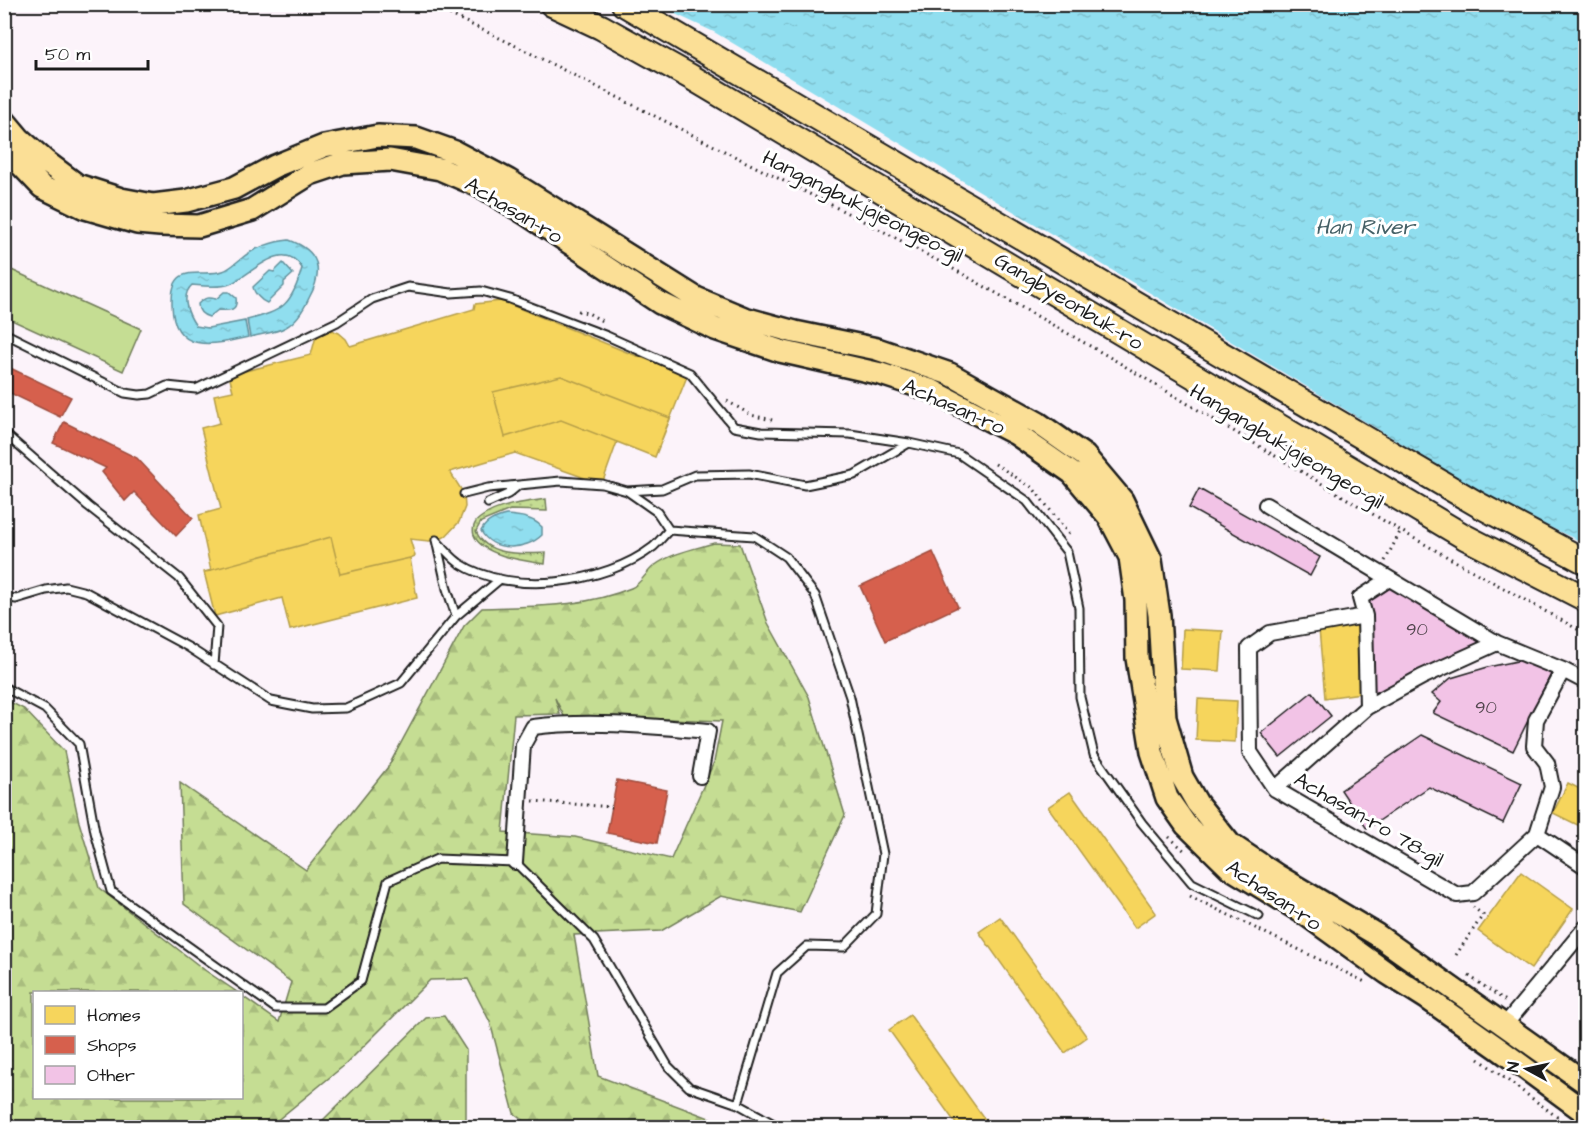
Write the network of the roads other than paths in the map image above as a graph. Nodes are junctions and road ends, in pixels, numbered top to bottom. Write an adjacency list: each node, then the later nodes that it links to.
1 (552, 4): 18 (highway, Gangbyeonbuk-ro)
2 (624, 4): 14 (highway, Gangbyeonbuk-ro)
3 (4, 120): 34 (main road, Achasan-ro)
4 (4, 147): 37 (main road, Achasan-ro)
5 (4, 333): 7 (lane)
6 (4, 433): 22 (lane)
7 (909, 443): 9 (lane); 32 (lane)
8 (519, 485): 9 (lane); 10 (lane); 11 (lane)
9 (627, 491): 13 (lane)
10 (464, 494)
11 (488, 503)
12 (1266, 505): 15 (street)
13 (669, 530): 16 (lane); 36 (lane)
14 (1586, 562)
15 (1384, 576): 20 (street); 21 (street)
16 (499, 580): 19 (lane); 19 (lane)
17 (4, 597): 22 (lane)
18 (1586, 599)
19 (456, 616): 22 (lane)
20 (1365, 616): 26 (street); 28 (street, Achasan-ro 78-gil)
21 (1497, 643): 23 (street); 26 (street)
22 (214, 664)
23 (1563, 670): 24 (street); 29 (street)
24 (1586, 682)
25 (4, 687): 30 (lane)
26 (1367, 707): 28 (street)
27 (700, 776): 30 (street)
28 (1275, 789): 29 (street, Achasan-ro 78-gil)
29 (1538, 834): 31 (street)
30 (515, 862): 36 (lane)
31 (1586, 867)
32 (1259, 916)
33 (1586, 927): 34 (street)
34 (1504, 1026): 35 (main road, Achasan-ro)
35 (1586, 1083)
36 (738, 1104): 38 (lane)
37 (1586, 1113)
38 (781, 1128)

